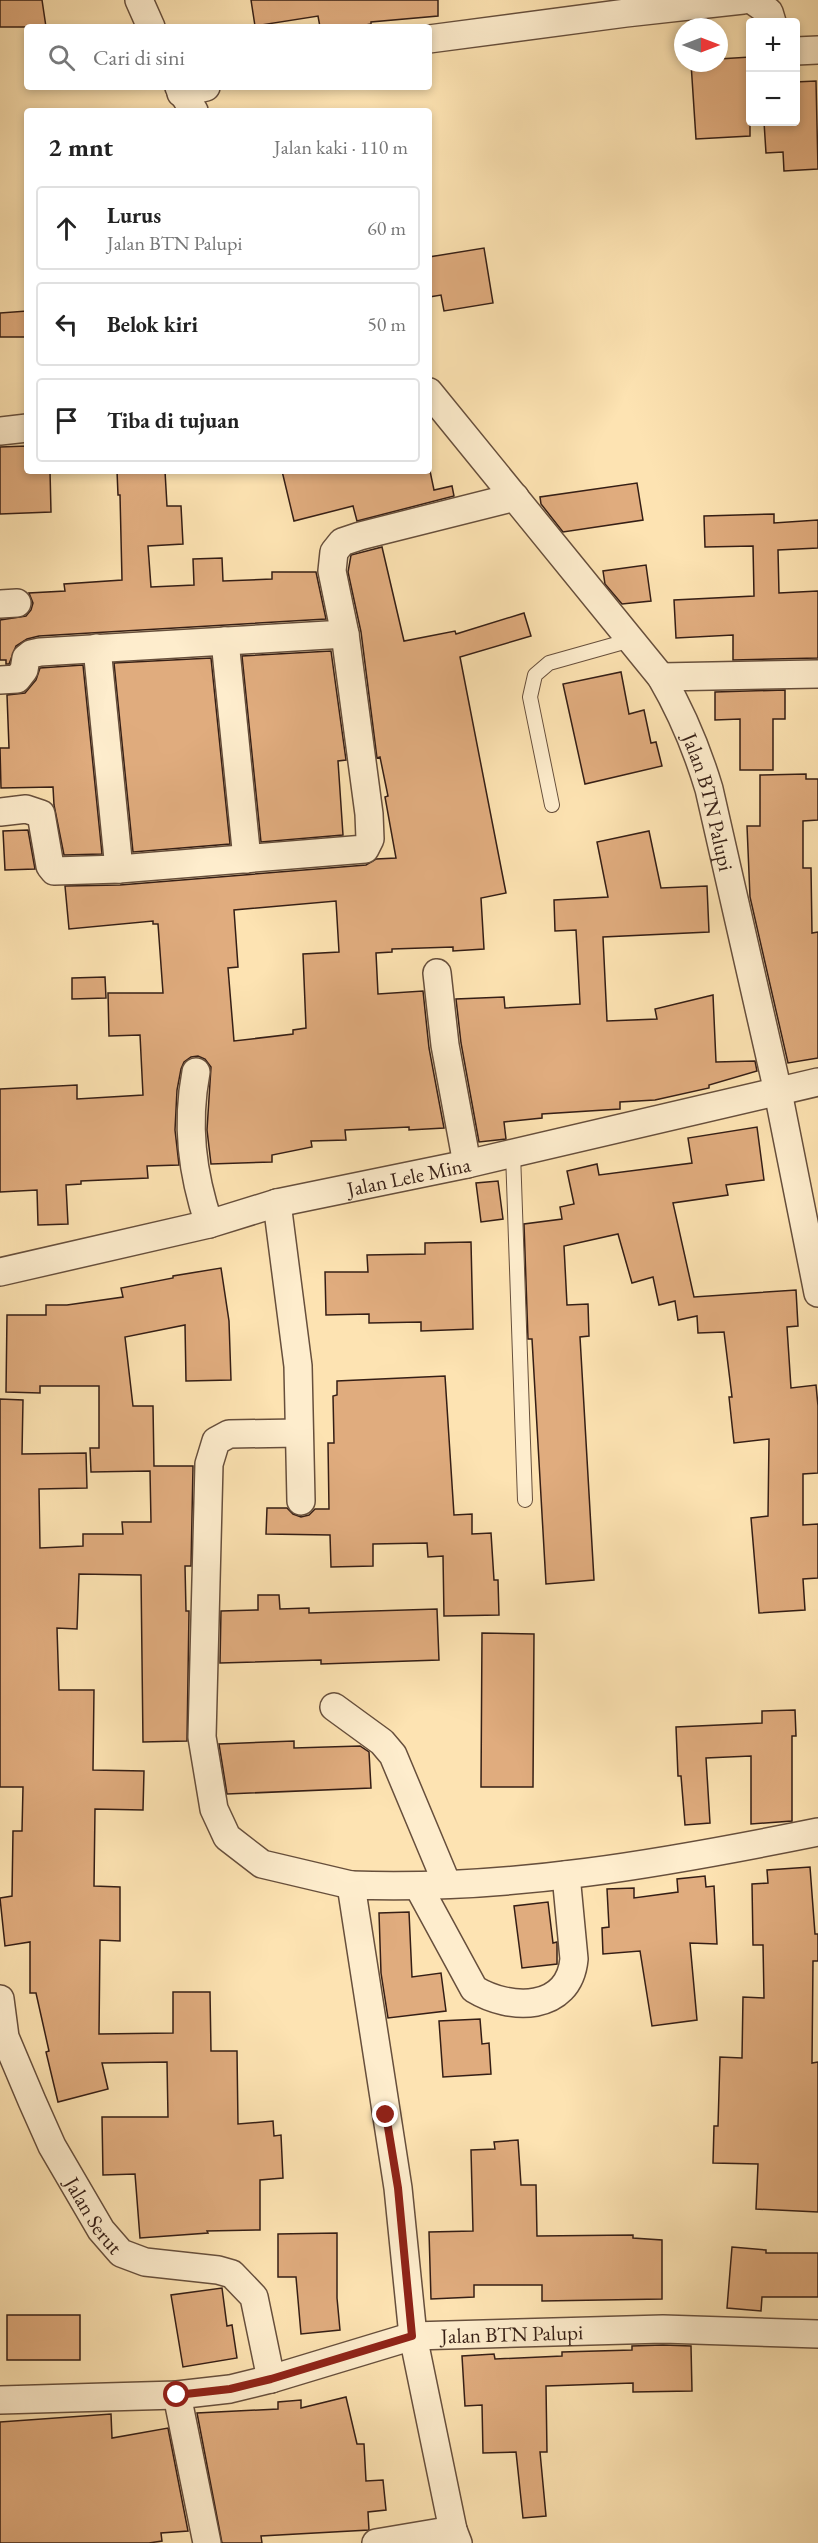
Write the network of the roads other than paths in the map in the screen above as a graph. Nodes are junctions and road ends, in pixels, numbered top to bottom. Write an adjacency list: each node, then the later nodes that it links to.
1 (139, 0): 6 (street)
2 (743, 0): 4 (street)
3 (752, 0): 5 (street)
4 (625, 6): 7 (street)
5 (771, 18)
6 (150, 24)
7 (432, 38)
8 (818, 50): 9 (street)
9 (800, 51)
10 (432, 396): 13 (street, Jalan BTN Palupi)
11 (24, 428): 12 (street)
12 (0, 430)
13 (514, 497): 14 (street); 15 (street, Jalan BTN Palupi)
14 (345, 634): 16 (street); 23 (street)
15 (631, 640): 19 (street, Jalan BTN Palupi); 21 (lane)
16 (225, 641): 17 (street); 23 (street)
17 (98, 648): 20 (street); 24 (street)
18 (818, 674): 19 (street)
19 (661, 677): 28 (street, Jalan BTN Palupi)
20 (0, 680)
21 (552, 805)
22 (0, 812): 24 (street)
23 (247, 859): 24 (street)
24 (119, 869)
25 (437, 974): 30 (street)
26 (196, 1072): 32 (street)
27 (818, 1082): 28 (street, Jalan Lele Mina)
28 (778, 1092): 29 (street, Jalan Lele Mina); 34 (street, Jalan BTN Palupi)
29 (513, 1153): 30 (street, Jalan Lele Mina); 36 (lane)
30 (467, 1164): 31 (street, Jalan Lele Mina)
31 (277, 1203): 32 (street, Jalan Lele Mina); 35 (street)
32 (208, 1224): 33 (street, Jalan Lele Mina)
33 (0, 1272)
34 (818, 1293)
35 (299, 1433): 37 (street); 42 (street)
36 (525, 1500)
37 (302, 1501)
38 (333, 1707): 41 (street)
39 (818, 1832): 40 (street)
40 (566, 1875): 41 (street); 43 (street)
41 (447, 1884): 43 (street)
42 (351, 1885): 43 (street); 46 (street)
43 (418, 1886)
44 (0, 1999): 47 (street, Jalan Serut)
45 (818, 2334): 46 (street, Jalan BTN Palupi)
46 (412, 2336): 47 (street, Jalan BTN Palupi); 50 (street)
47 (271, 2379): 48 (street, Jalan BTN Palupi)
48 (177, 2395): 49 (street, Jalan BTN Palupi); 51 (street)
49 (0, 2400)
50 (455, 2537): 52 (street)
51 (207, 2543)
52 (376, 2543)

